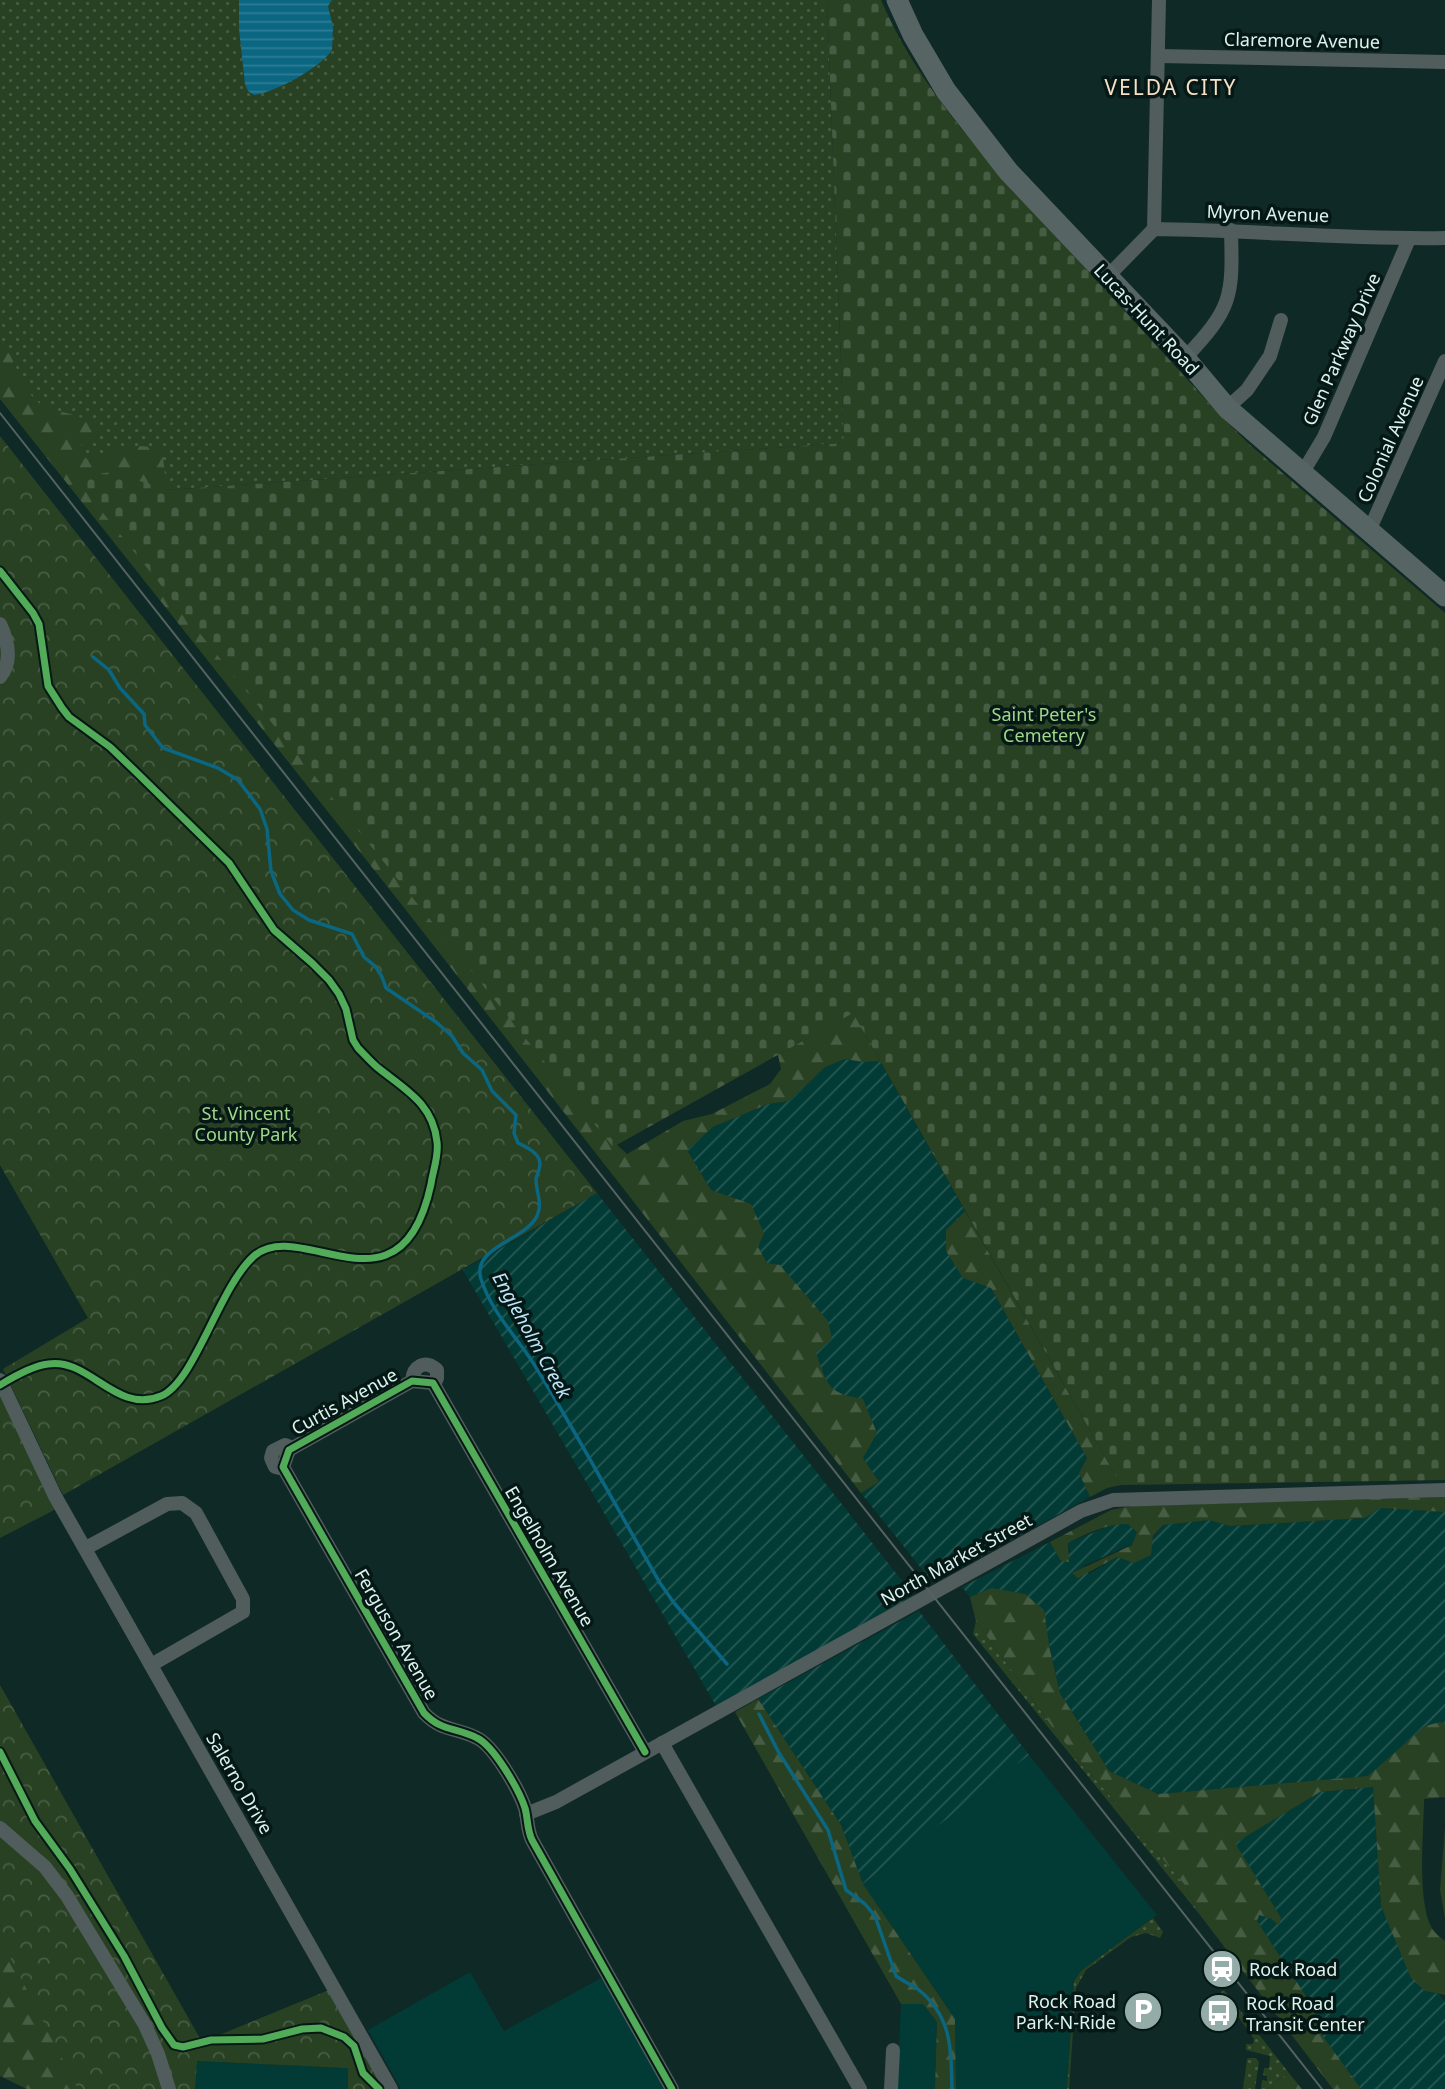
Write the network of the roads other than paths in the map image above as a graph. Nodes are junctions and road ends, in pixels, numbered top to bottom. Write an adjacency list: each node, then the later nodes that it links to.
1 (897, 0): 9 (main road, Lucas-Hunt Road)
2 (1159, 0): 3 (street)
3 (1158, 56): 4 (street, Claremore Avenue); 5 (street)
4 (1445, 62)
5 (1154, 229): 6 (street, Myron Avenue); 9 (street)
6 (1231, 230): 8 (street, Myron Avenue); 11 (street)
7 (1445, 238): 8 (street, Myron Avenue)
8 (1409, 239): 14 (street, Glen Parkway Drive)
9 (1108, 276): 11 (main road, Lucas-Hunt Road)
10 (1280, 320): 13 (street)
11 (1185, 358): 13 (main road, Lucas-Hunt Road)
12 (1445, 361): 15 (street, Colonial Avenue)
13 (1227, 408): 14 (main road, Lucas-Hunt Road)
14 (1303, 472): 15 (main road, Lucas-Hunt Road)
15 (1369, 531): 16 (main road, Lucas-Hunt Road)
16 (1445, 596)
17 (0, 624): 18 (street)
18 (0, 677)
19 (0, 1380): 23 (street, Salerno Drive)
20 (424, 1382): 21 (street, Curtis Avenue); 26 (street, Engelholm Avenue)
21 (287, 1458): 27 (street, Ferguson Avenue)
22 (1445, 1490): 25 (street, North Market Street)
23 (86, 1548): 24 (street, Salerno Drive); 24 (street)
24 (150, 1665): 31 (street, Salerno Drive)
25 (662, 1743): 26 (street, North Market Street); 33 (street)
26 (645, 1752): 27 (street, North Market Street)
27 (526, 1814): 32 (street, Ferguson Avenue)
28 (0, 1828): 30 (street)
29 (893, 2050): 34 (street)
30 (169, 2089)
31 (391, 2089)
32 (671, 2089)
33 (860, 2089)
34 (891, 2089)

